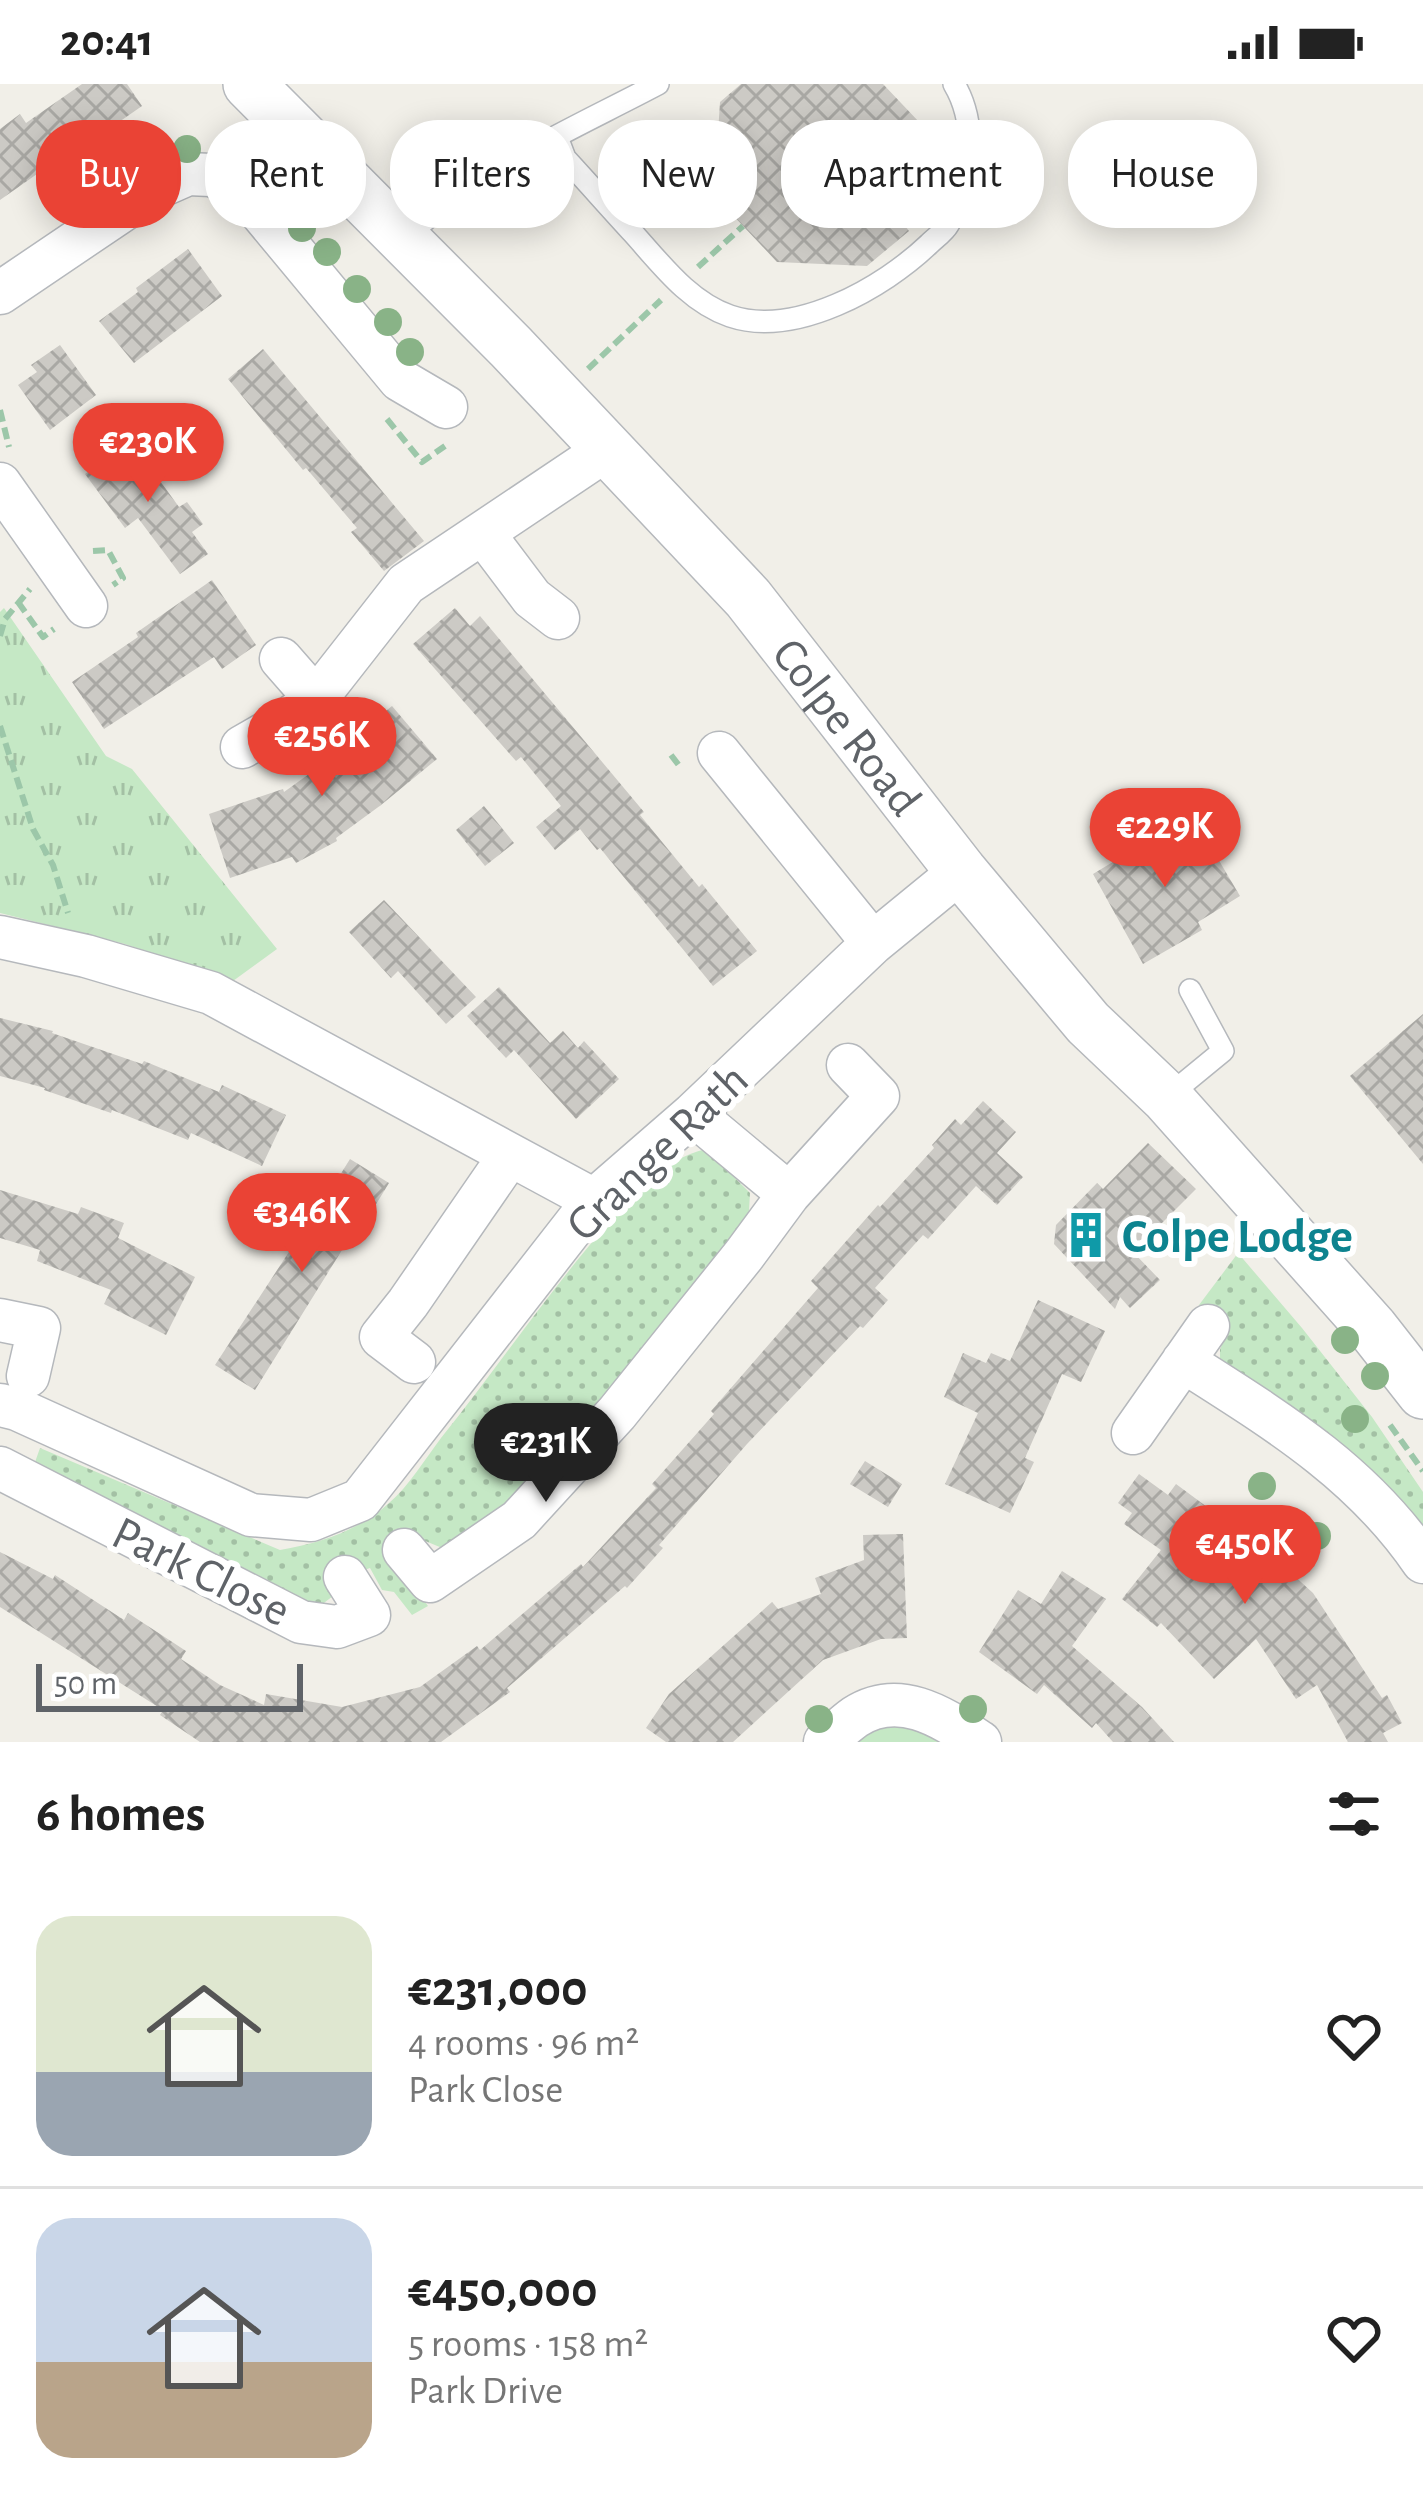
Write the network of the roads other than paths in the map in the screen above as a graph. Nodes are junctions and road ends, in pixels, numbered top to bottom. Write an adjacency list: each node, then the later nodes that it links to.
1 (249, 84): 7 (street, Colpe Road)
2 (658, 84): 4 (lane)
3 (954, 84): 5 (lane)
4 (574, 128)
5 (574, 168)
6 (416, 228): 7 (lane)
7 (404, 239): 10 (street, Colpe Road)
8 (0, 293): 9 (street)
9 (452, 422)
10 (609, 448): 12 (street); 19 (street, Colpe Road)
11 (0, 484): 13 (street)
12 (482, 533): 14 (street); 16 (street)
13 (86, 606)
14 (558, 618)
15 (281, 659): 16 (street)
16 (316, 698): 17 (street)
17 (242, 747)
18 (702, 763): 21 (street)
19 (961, 871): 21 (street, Grange Rath); 24 (street, Colpe Road)
20 (0, 937): 26 (street)
21 (873, 943): 25 (street, Grange Rath)
22 (1190, 990): 24 (lane)
23 (848, 1065): 27 (street)
24 (1167, 1098): 33 (street, Colpe Road)
25 (693, 1114): 27 (street); 28 (street, Grange Rath)
26 (510, 1155): 28 (street); 32 (street)
27 (788, 1194): 37 (street)
28 (594, 1200): 34 (street, Grange Rath)
29 (0, 1320): 34 (street, Park Close)
30 (1208, 1326): 31 (street)
31 (1183, 1361): 35 (street); 38 (street)
32 (414, 1362)
33 (1423, 1394)
34 (15, 1397): 36 (street, Park Close)
35 (1133, 1433)
36 (0, 1465): 39 (street, Park Close)
37 (404, 1550)
38 (1423, 1562)
39 (345, 1577)
40 (825, 1742): 41 (street)
41 (980, 1742)

